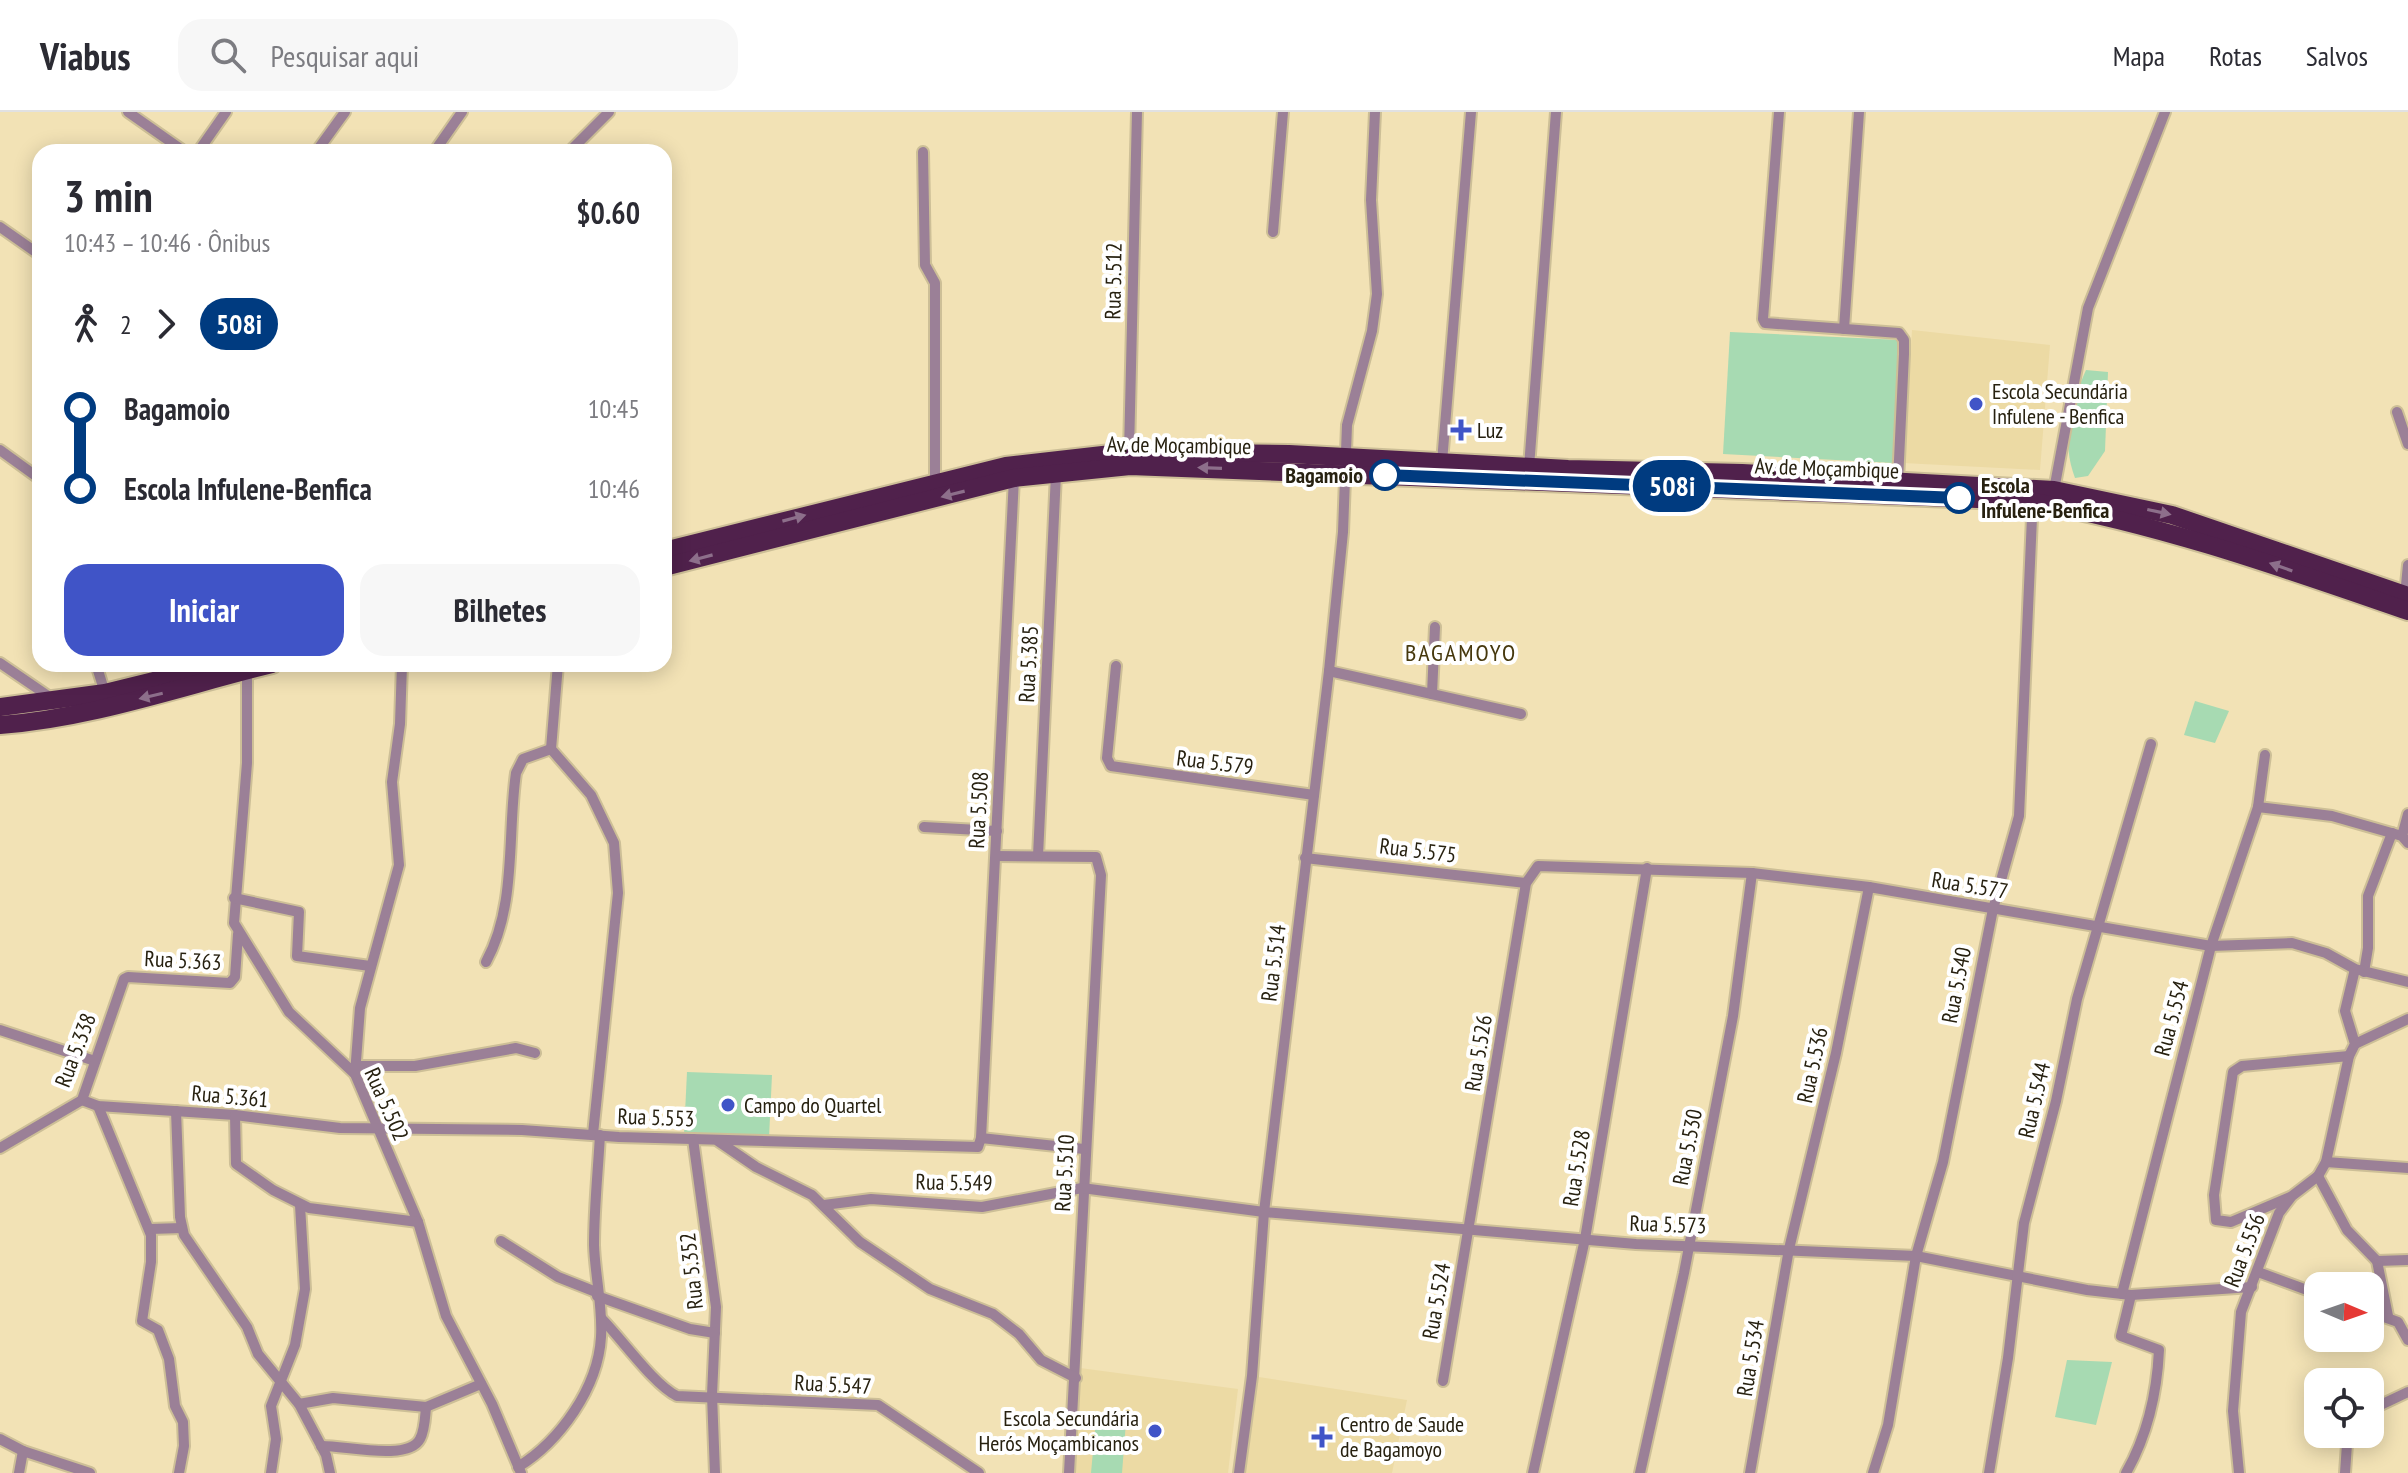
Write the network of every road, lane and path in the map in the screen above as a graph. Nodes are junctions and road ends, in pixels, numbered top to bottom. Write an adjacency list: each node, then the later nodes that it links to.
1 (128, 112): 14 (street)
2 (226, 112): 15 (street)
3 (345, 112): 16 (street)
4 (462, 112): 17 (street)
5 (609, 112): 18 (street)
6 (1137, 112): 27 (street, Rua 5.512)
7 (1283, 112): 21 (street)
8 (1375, 112): 30 (street, Rua 5.514)
9 (1471, 112): 28 (street)
10 (1556, 112): 31 (street)
11 (1779, 112): 23 (street)
12 (1859, 112): 23 (street)
13 (2165, 112): 37 (street)
14 (174, 144)
15 (204, 144)
16 (322, 144)
17 (440, 144)
18 (577, 144)
19 (923, 152): 36 (street)
20 (0, 227): 22 (street)
21 (1273, 232)
22 (32, 249)
23 (1844, 329): 35 (street)
24 (2397, 412): 25 (street)
25 (2408, 444)
26 (0, 450): 32 (street)
27 (1129, 452): 29 (highway, Av. de Moçambique); 36 (highway, Av. de Moçambique)
28 (1442, 462): 30 (highway, Av. de Moçambique); 31 (highway, Av. de Moçambique)
29 (1292, 463): 30 (highway, Av. de Moçambique); 33 (highway, Av. de Moçambique, one-way to 33)
30 (1344, 466): 38 (highway, Av. de Moçambique); 46 (street, Rua 5.514)
31 (1529, 467): 35 (highway, Av. de Moçambique)
32 (32, 473)
33 (1056, 474): 34 (highway, Av. de Moçambique); 69 (street, Rua 5.385)
34 (1014, 478): 40 (highway, Av. de Moçambique, one-way to 40); 66 (street, Rua 5.508)
35 (1898, 481): 37 (highway, Av. de Moçambique)
36 (935, 483): 39 (highway, Av. de Moçambique, one-way to 36)
37 (2054, 490): 42 (highway, Av. de Moçambique, one-way to 42)
38 (2029, 501): 42 (highway, Av. de Moçambique, one-way to 38); 76 (street, Rua 5.540)
39 (672, 549)
40 (672, 565)
41 (2408, 565): 42 (street)
42 (2407, 600)
43 (1435, 627): 54 (street)
44 (0, 663): 55 (street)
45 (1116, 666): 62 (street, Rua 5.579)
46 (1329, 671): 54 (street); 62 (street, Rua 5.514)
47 (99, 672): 53 (street)
48 (219, 672): 53 (highway)
49 (221, 672): 58 (highway, one-way to 58)
50 (247, 672): 75 (street, Rua 5.502)
51 (402, 672): 81 (street)
52 (557, 672): 60 (street)
53 (106, 691): 55 (highway)
54 (1432, 694): 57 (street)
55 (57, 702): 56 (highway)
56 (0, 707)
57 (1521, 714)
58 (0, 725)
59 (2151, 744): 77 (street, Rua 5.544)
60 (551, 749): 80 (street); 97 (street)
61 (2265, 755): 63 (street, Rua 5.554)
62 (1314, 795): 70 (street, Rua 5.514)
63 (2258, 807): 67 (street); 79 (street, Rua 5.554)
64 (2408, 814): 67 (street)
65 (924, 827): 66 (street)
66 (997, 831): 68 (street, Rua 5.508)
67 (2401, 837): 82 (street)
68 (996, 856): 69 (street); 100 (street, Rua 5.508)
69 (1038, 856): 102 (street, Rua 5.510)
70 (1305, 858): 73 (street, Rua 5.575); 110 (street, Rua 5.514)
71 (1647, 868): 72 (street, Rua 5.577); 73 (street, Rua 5.577); 115 (street, Rua 5.528)
72 (1752, 873): 74 (street, Rua 5.577); 117 (street, Rua 5.530)
73 (1526, 883): 114 (street, Rua 5.526)
74 (1869, 887): 76 (street, Rua 5.577); 118 (street, Rua 5.536)
75 (234, 898): 78 (street, Rua 5.502); 81 (street)
76 (1993, 909): 77 (street, Rua 5.577); 119 (street, Rua 5.540)
77 (2099, 926): 79 (street, Rua 5.577); 123 (street, Rua 5.544)
78 (239, 932): 83 (street, Rua 5.363); 91 (street, Rua 5.502)
79 (2211, 946): 82 (street, Rua 5.577); 127 (street, Rua 5.554)
80 (486, 962)
81 (370, 966): 91 (street)
82 (2360, 971): 84 (street, Rua 5.577); 87 (street)
83 (128, 977): 90 (street, Rua 5.338)
84 (2408, 982)
85 (2408, 1019): 87 (street)
86 (0, 1030): 90 (street)
87 (2355, 1044): 89 (street, Rua 5.556)
88 (535, 1053): 91 (street)
89 (2349, 1056): 103 (street, Rua 5.556); 107 (street)
90 (95, 1061): 92 (street, Rua 5.338)
91 (356, 1070): 96 (street, Rua 5.502)
92 (82, 1100): 93 (street, Rua 5.361); 101 (street, Rua 5.338)
93 (98, 1106): 94 (street, Rua 5.361); 113 (street)
94 (176, 1111): 95 (street, Rua 5.361); 112 (street)
95 (235, 1115): 96 (street, Rua 5.361); 108 (street)
96 (376, 1129): 97 (street, Rua 5.553); 111 (street, Rua 5.502)
97 (597, 1135): 98 (street, Rua 5.553); 126 (street)
98 (693, 1139): 99 (street, Rua 5.553); 131 (street, Rua 5.352)
99 (716, 1140): 100 (street, Rua 5.553); 109 (street)
100 (981, 1141): 102 (street, Rua 5.553)
101 (0, 1148)
102 (1084, 1149): 106 (street, Rua 5.510)
103 (2326, 1162): 104 (street); 105 (street, Rua 5.556)
104 (2408, 1168)
105 (2318, 1176): 107 (street, Rua 5.556); 121 (street)
106 (1082, 1188): 109 (street, Rua 5.549); 110 (street, Rua 5.573); 133 (street, Rua 5.510)
107 (2292, 1196): 122 (street, Rua 5.556)
108 (300, 1205): 111 (street); 134 (street)
109 (824, 1205): 133 (street)
110 (1264, 1212): 114 (street, Rua 5.573); 155 (street, Rua 5.514)
111 (418, 1222): 136 (street, Rua 5.502)
112 (182, 1228): 113 (street); 134 (street)
113 (150, 1229): 149 (street)
114 (1469, 1229): 115 (street, Rua 5.573); 135 (street, Rua 5.524)
115 (1585, 1239): 117 (street, Rua 5.573); 156 (street, Rua 5.528)
116 (501, 1241): 126 (street)
117 (1688, 1245): 118 (street, Rua 5.573); 157 (street, Rua 5.530)
118 (1789, 1249): 119 (street, Rua 5.573); 158 (street, Rua 5.534)
119 (1916, 1256): 123 (street, Rua 5.573); 159 (street, Rua 5.540)
120 (2408, 1260): 121 (street)
121 (2377, 1261): 129 (street)
122 (2258, 1272): 124 (street, Rua 5.556); 125 (street)
123 (2019, 1277): 127 (street, Rua 5.573); 160 (street, Rua 5.544)
124 (2252, 1287): 127 (street, Rua 5.573); 162 (street, Rua 5.556)
125 (2304, 1289)
126 (597, 1294): 130 (street); 131 (street)
127 (2126, 1295): 161 (street, Rua 5.554)
128 (2384, 1315): 129 (street)
129 (2388, 1316): 132 (street)
130 (601, 1318): 140 (street, Rua 5.547); 146 (street)
131 (715, 1333): 140 (street, Rua 5.352)
132 (2408, 1340)
133 (1076, 1378): 154 (street, Rua 5.510)
134 (279, 1380): 139 (street); 150 (street)
135 (1443, 1381)
136 (481, 1384): 141 (street); 146 (street, Rua 5.502)
137 (2408, 1392): 138 (street)
138 (2384, 1403)
139 (299, 1404): 141 (street); 143 (street)
140 (713, 1405): 152 (street, Rua 5.352); 153 (street, Rua 5.547)
141 (426, 1407): 143 (street)
142 (0, 1439): 145 (street)
143 (321, 1446): 151 (street)
144 (2347, 1448): 163 (street)
145 (23, 1451): 147 (street); 148 (street)
146 (520, 1470)
147 (19, 1473)
148 (90, 1473)
149 (179, 1473)
150 (271, 1473)
151 (330, 1473)
152 (715, 1473)
153 (979, 1473)
154 (1069, 1473)
155 (1239, 1473)
156 (1533, 1473)
157 (1640, 1473)
158 (1750, 1473)
159 (1873, 1473)
160 (1989, 1473)
161 (2126, 1473)
162 (2239, 1473)
163 (2345, 1473)

